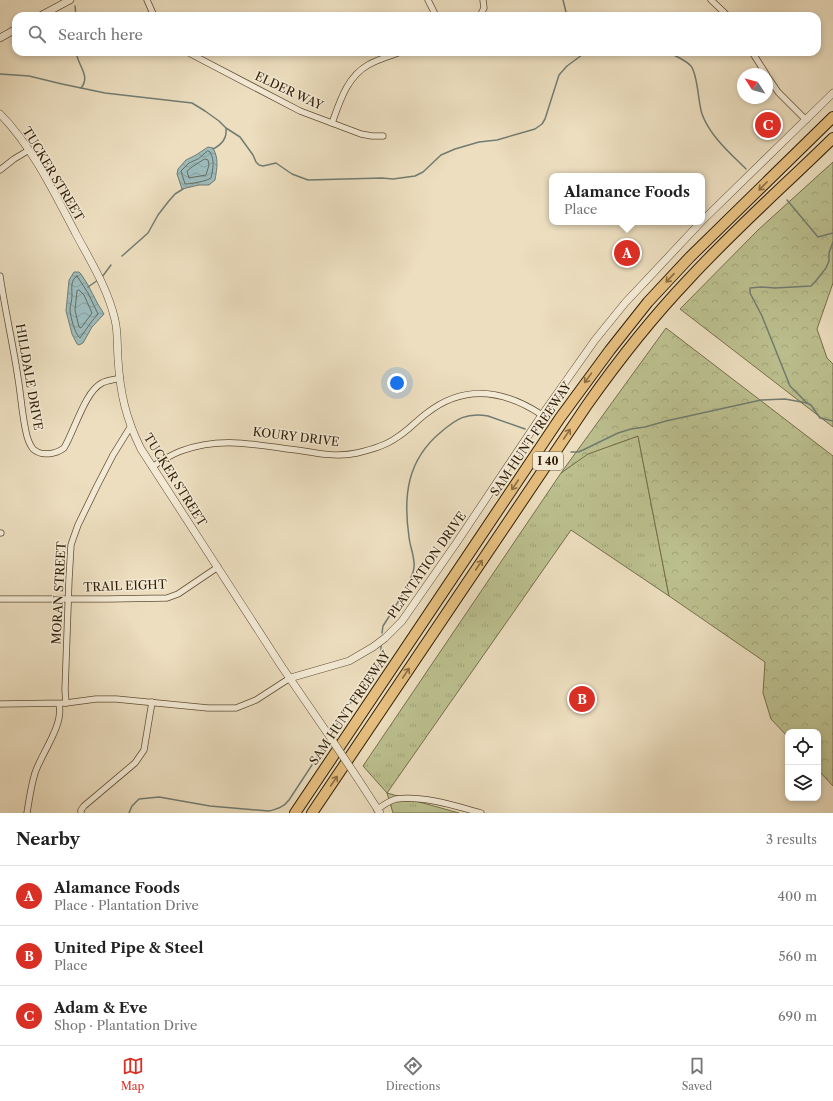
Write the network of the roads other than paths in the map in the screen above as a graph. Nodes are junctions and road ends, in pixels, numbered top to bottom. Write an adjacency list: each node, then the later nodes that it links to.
1 (70, 0): 6 (street)
2 (147, 0): 7 (street)
3 (428, 0): 8 (street)
4 (483, 0): 9 (street)
5 (711, 0): 10 (street)
6 (48, 12)
7 (152, 12)
8 (434, 12)
9 (482, 12)
10 (724, 12)
11 (12, 31): 12 (street)
12 (0, 38)
13 (195, 56): 22 (street, ELDER WAY)
14 (390, 56): 22 (street, ELDER WAY)
15 (754, 56): 16 (street)
16 (762, 68)
17 (773, 85): 21 (street)
18 (833, 93): 21 (street, PLANTATION DRIVE)
19 (0, 114): 25 (street, TUCKER STREET)
20 (833, 116): 45 (highway, SAM HUNT FREEWAY / I 40, one-way to 45)
21 (806, 120): 27 (street, PLANTATION DRIVE)
22 (332, 123): 23 (street)
23 (383, 136)
24 (831, 140): 46 (highway, I 40, one-way to 24)
25 (28, 150): 26 (street); 30 (street, TUCKER STREET)
26 (0, 170)
27 (705, 219)
28 (699, 225): 31 (street, PLANTATION DRIVE)
29 (0, 276): 30 (street, HILLDALE DRIVE)
30 (120, 378): 32 (street, TUCKER STREET)
31 (542, 415): 33 (street, KOURY DRIVE); 37 (street, PLANTATION DRIVE)
32 (131, 426): 33 (street, TUCKER STREET); 36 (street, MORAN STREET)
33 (152, 467): 34 (street, TUCKER STREET)
34 (218, 567): 36 (street, TRAIL EIGHT); 37 (street, TUCKER STREET)
35 (0, 599): 36 (street, TRAIL EIGHT)
36 (69, 600): 39 (street, MORAN STREET)
37 (290, 678): 38 (street, PLANTATION DRIVE); 42 (street, TUCKER STREET, bridge)
38 (152, 702): 39 (street, PLANTATION DRIVE); 44 (street)
39 (66, 703): 41 (street, PLANTATION DRIVE)
40 (0, 704): 41 (street, PLANTATION DRIVE)
41 (60, 704): 43 (street)
42 (378, 811): 47 (street)
43 (28, 813)
44 (82, 813)
45 (295, 813)
46 (312, 813)
47 (481, 813)

